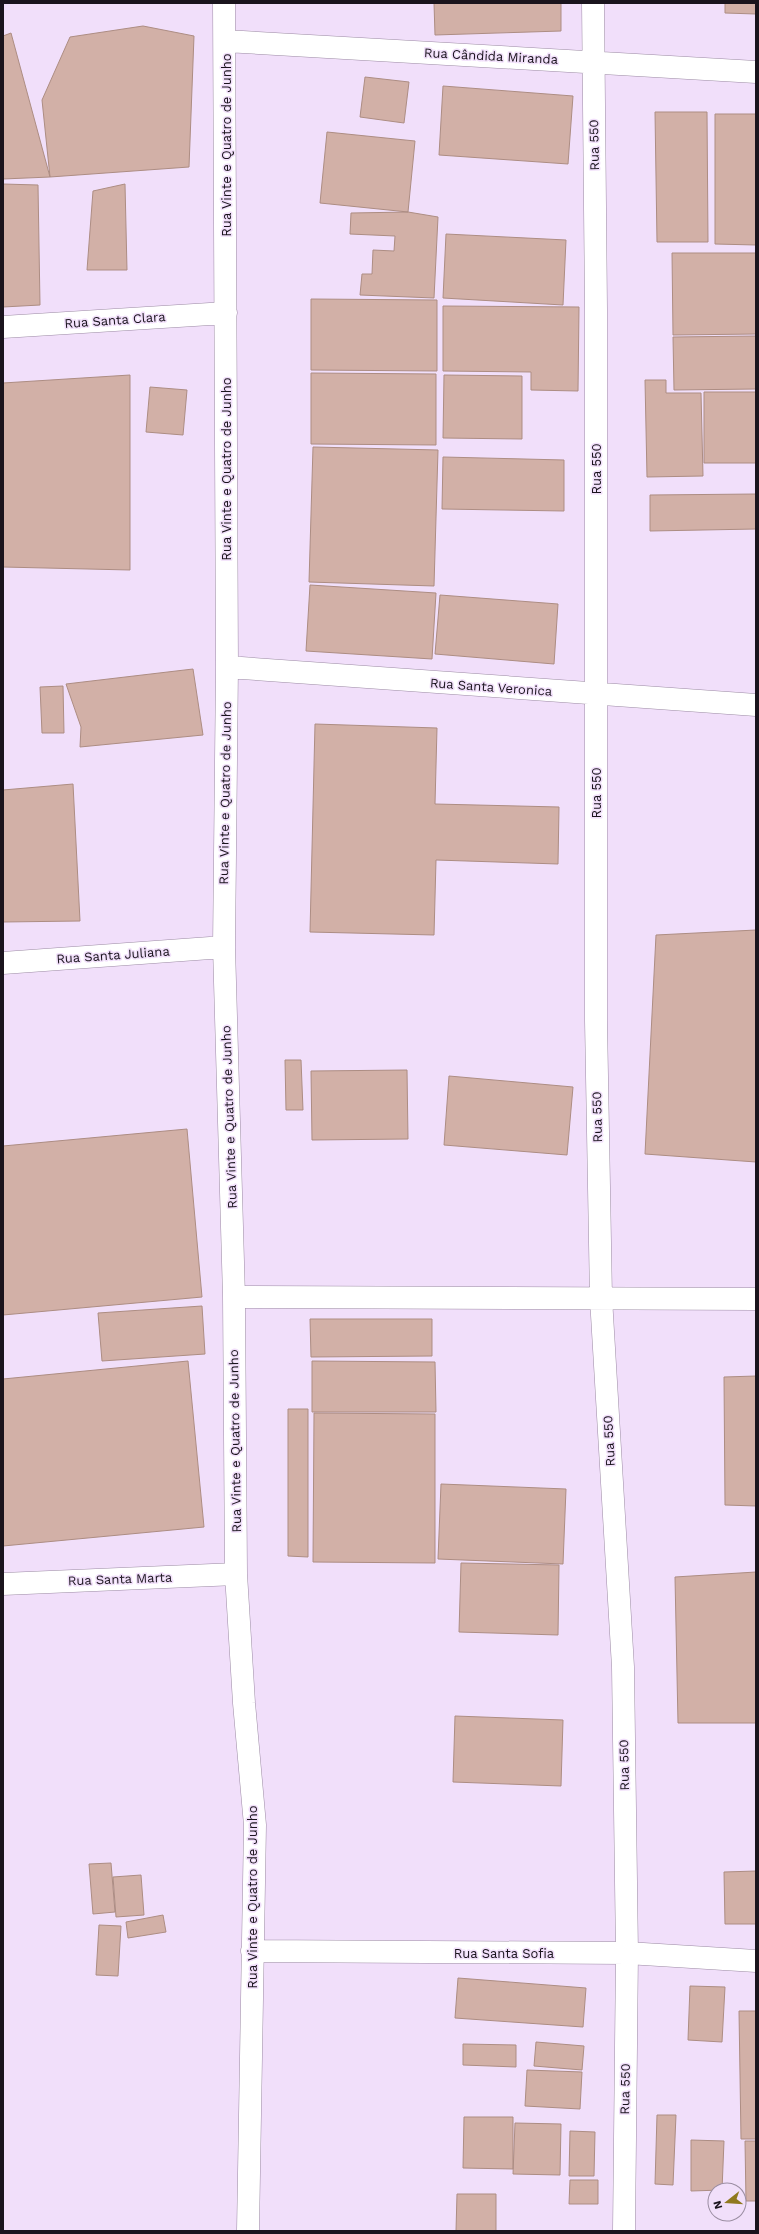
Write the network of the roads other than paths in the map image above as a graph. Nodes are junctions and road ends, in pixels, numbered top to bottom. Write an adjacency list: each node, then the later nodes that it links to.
1 (224, 3): 3 (street, Rua Vinte e Quatro de Junho)
2 (593, 3): 4 (street, Rua 550)
3 (226, 41): 4 (street, Rua Cândida Miranda); 6 (street, Rua Vinte e Quatro de Junho)
4 (593, 62): 5 (street, Rua Cândida Miranda); 9 (street, Rua 550)
5 (756, 72)
6 (226, 313): 7 (street, Rua Santa Clara); 8 (street, Rua Vinte e Quatro de Junho)
7 (3, 327)
8 (226, 667): 9 (street, Rua Santa Veronica); 11 (street, Rua Vinte e Quatro de Junho)
9 (596, 695): 10 (street, Rua Santa Veronica); 14 (street, Rua 550)
10 (756, 705)
11 (224, 947): 12 (street, Rua Santa Juliana); 13 (street, Rua Vinte e Quatro de Junho)
12 (3, 963)
13 (234, 1297): 14 (street); 16 (street, Rua Vinte e Quatro de Junho)
14 (601, 1298): 15 (street); 19 (street, Rua 550)
15 (756, 1299)
16 (236, 1574): 17 (street, Rua Santa Marta); 18 (street, Rua Vinte e Quatro de Junho)
17 (3, 1584)
18 (252, 1951): 19 (street, Rua Santa Sofia); 21 (street, Rua Vinte e Quatro de Junho)
19 (627, 1953): 20 (street, Rua Santa Sofia); 22 (street, Rua 550)
20 (756, 1961)
21 (248, 2231)
22 (624, 2231)

